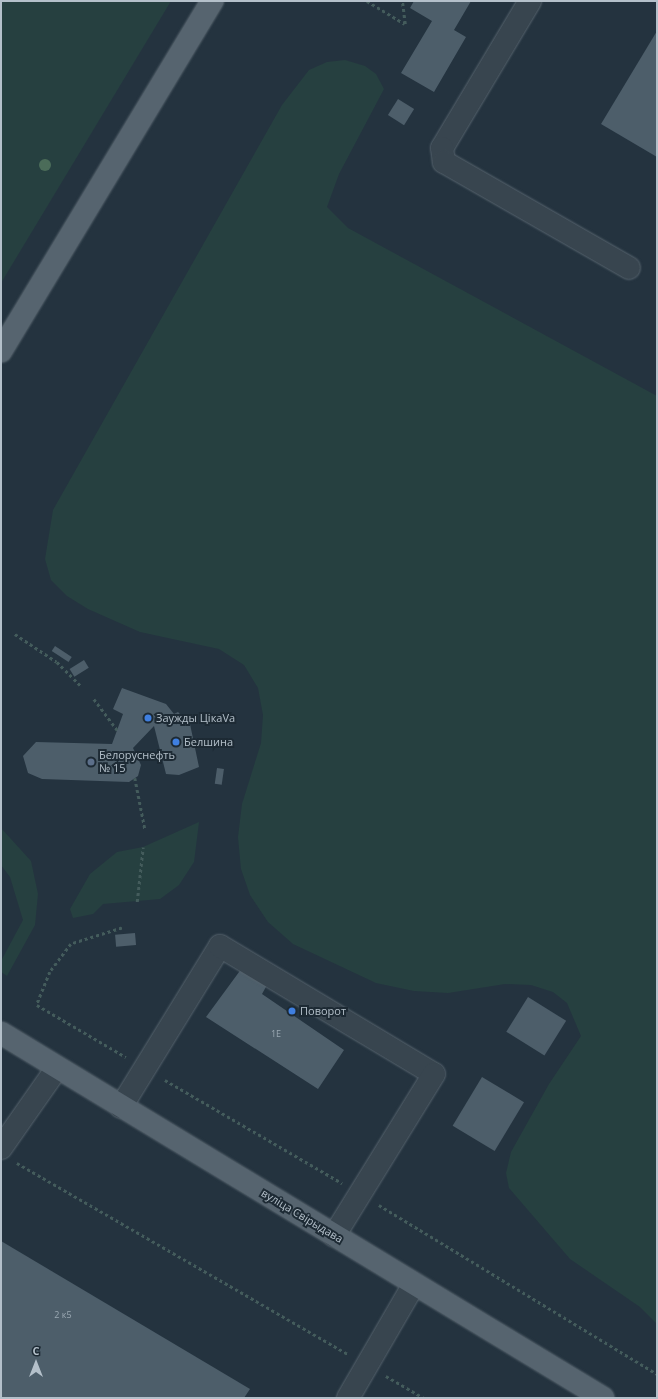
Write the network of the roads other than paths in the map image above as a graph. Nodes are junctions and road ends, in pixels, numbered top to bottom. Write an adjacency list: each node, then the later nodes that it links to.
1 (212, 1): 4 (main road)
2 (530, 1): 3 (lane)
3 (629, 268)
4 (1, 351)
5 (1, 1033): 6 (main road, вуліца Свірыдава)
6 (57, 1068): 7 (main road, вуліца Свірыдава); 8 (lane)
7 (121, 1107): 9 (main road, вуліца Свірыдава); 9 (lane)
8 (8, 1155)
9 (334, 1236): 10 (main road, вуліца Свірыдава)
10 (414, 1284): 11 (lane); 12 (main road, вуліца Свірыдава)
11 (348, 1398)
12 (604, 1398)

